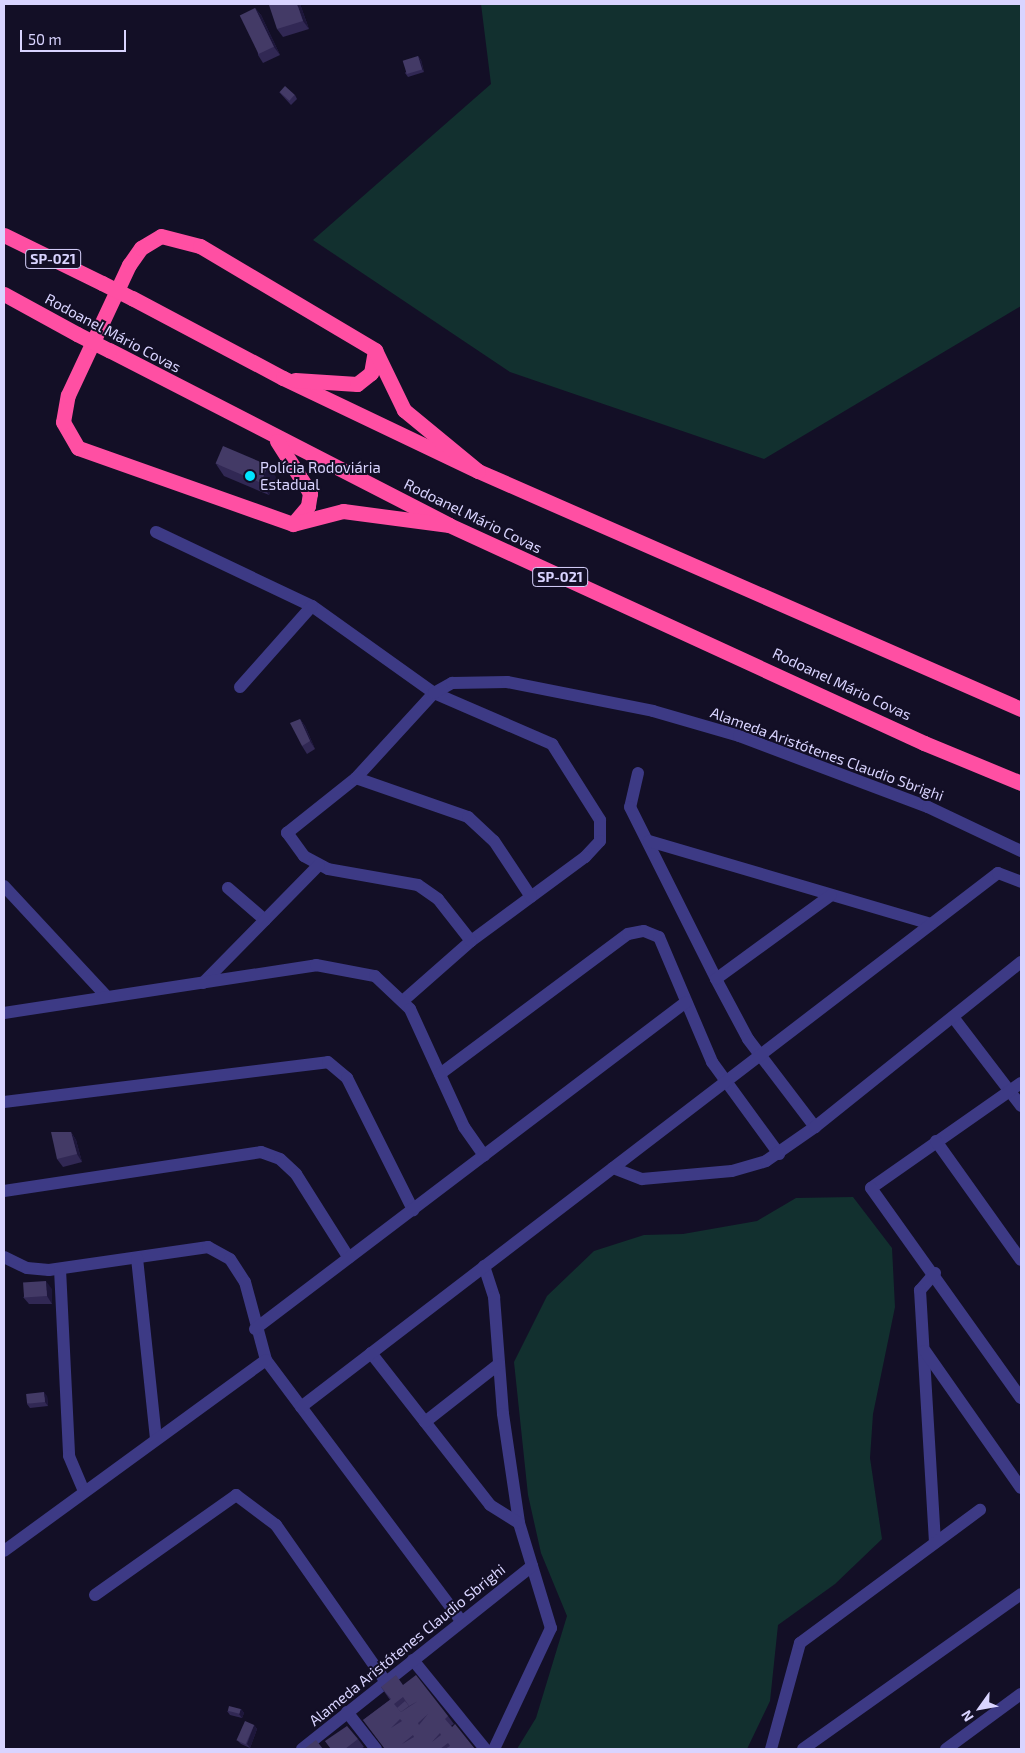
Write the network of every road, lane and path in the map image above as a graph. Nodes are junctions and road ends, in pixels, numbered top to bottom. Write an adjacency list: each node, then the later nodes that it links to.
1 (4, 235): 4 (highway, SP-021, bridge)
2 (4, 294): 5 (highway, Rodoanel Mário Covas / SP-021, bridge)
3 (375, 350): 4 (highway); 6 (highway); 7 (highway)
4 (282, 378): 6 (highway, SP-021)
5 (274, 438): 7 (highway); 8 (highway, Rodoanel Mário Covas / SP-021)
6 (478, 471): 13 (highway, SP-021)
7 (293, 524): 8 (highway)
8 (449, 525): 16 (highway, Rodoanel Mário Covas / SP-021)
9 (156, 532): 10 (street)
10 (312, 606): 11 (street); 12 (street)
11 (240, 687)
12 (434, 693): 15 (street, Alameda Aristótenes Claudio Sbrighi); 18 (street, Alameda Aristótenes Claudio Sbrighi); 24 (street)
13 (1021, 709)
14 (638, 773): 17 (street)
15 (356, 778): 19 (street, Alameda Aristótenes Claudio Sbrighi); 24 (street)
16 (1021, 782)
17 (649, 840): 23 (street); 29 (street)
18 (1021, 851)
19 (318, 865): 25 (street); 27 (street)
20 (1021, 882): 26 (street)
21 (4, 886): 31 (street)
22 (228, 888): 25 (street)
23 (832, 895): 26 (street); 29 (street)
24 (531, 897): 27 (street)
25 (265, 920): 30 (street)
26 (931, 924): 36 (street)
27 (471, 941): 32 (street)
28 (1021, 962): 35 (street)
29 (716, 979): 36 (street)
30 (203, 983): 31 (street); 32 (street)
31 (107, 997): 34 (street)
32 (404, 1000): 37 (street)
33 (686, 1002): 37 (street); 38 (street); 46 (street)
34 (4, 1013)
35 (953, 1016): 40 (street); 43 (street)
36 (760, 1055): 38 (street); 43 (street)
37 (440, 1074): 46 (street)
38 (725, 1082): 45 (street); 47 (street)
39 (1021, 1083): 40 (street)
40 (1010, 1091): 42 (street); 44 (street)
41 (4, 1102): 49 (street)
42 (1020, 1104)
43 (815, 1127): 45 (street)
44 (936, 1141): 53 (street); 56 (street)
45 (779, 1154): 47 (street)
46 (484, 1156): 49 (street)
47 (613, 1168): 54 (street)
48 (4, 1192): 52 (street)
49 (413, 1210): 52 (street)
50 (4, 1258): 55 (street)
51 (138, 1258): 55 (street); 57 (street); 65 (street)
52 (349, 1258): 57 (street)
53 (1021, 1260)
54 (484, 1266): 59 (street); 61 (street)
55 (60, 1269): 67 (street)
56 (935, 1273): 58 (street); 62 (street)
57 (254, 1329): 60 (street)
58 (924, 1350): 66 (street); 70 (street)
59 (371, 1353): 63 (street); 64 (street)
60 (266, 1360): 63 (street); 65 (street)
61 (499, 1364): 64 (street); 69 (street)
62 (1021, 1398)
63 (301, 1407): 75 (street)
64 (425, 1422): 69 (street)
65 (156, 1439): 67 (street)
66 (1021, 1488)
67 (84, 1491): 71 (street)
68 (980, 1510): 70 (street)
69 (519, 1523): 72 (street)
70 (935, 1544): 84 (street)
71 (4, 1549)
72 (532, 1566): 75 (street, Alameda Aristótenes Claudio Sbrighi); 83 (street)
73 (1021, 1594): 85 (street)
74 (95, 1596): 77 (street)
75 (461, 1621): 76 (street, Alameda Aristótenes Claudio Sbrighi)
76 (413, 1660): 77 (street, Alameda Aristótenes Claudio Sbrighi); 82 (street)
77 (386, 1682): 79 (street, Alameda Aristótenes Claudio Sbrighi)
78 (1021, 1694): 86 (street)
79 (347, 1712): 80 (street, Alameda Aristótenes Claudio Sbrighi); 81 (street)
80 (302, 1749)
81 (376, 1749)
82 (485, 1749)
83 (494, 1749)
84 (771, 1749)
85 (803, 1749)
86 (946, 1749)

